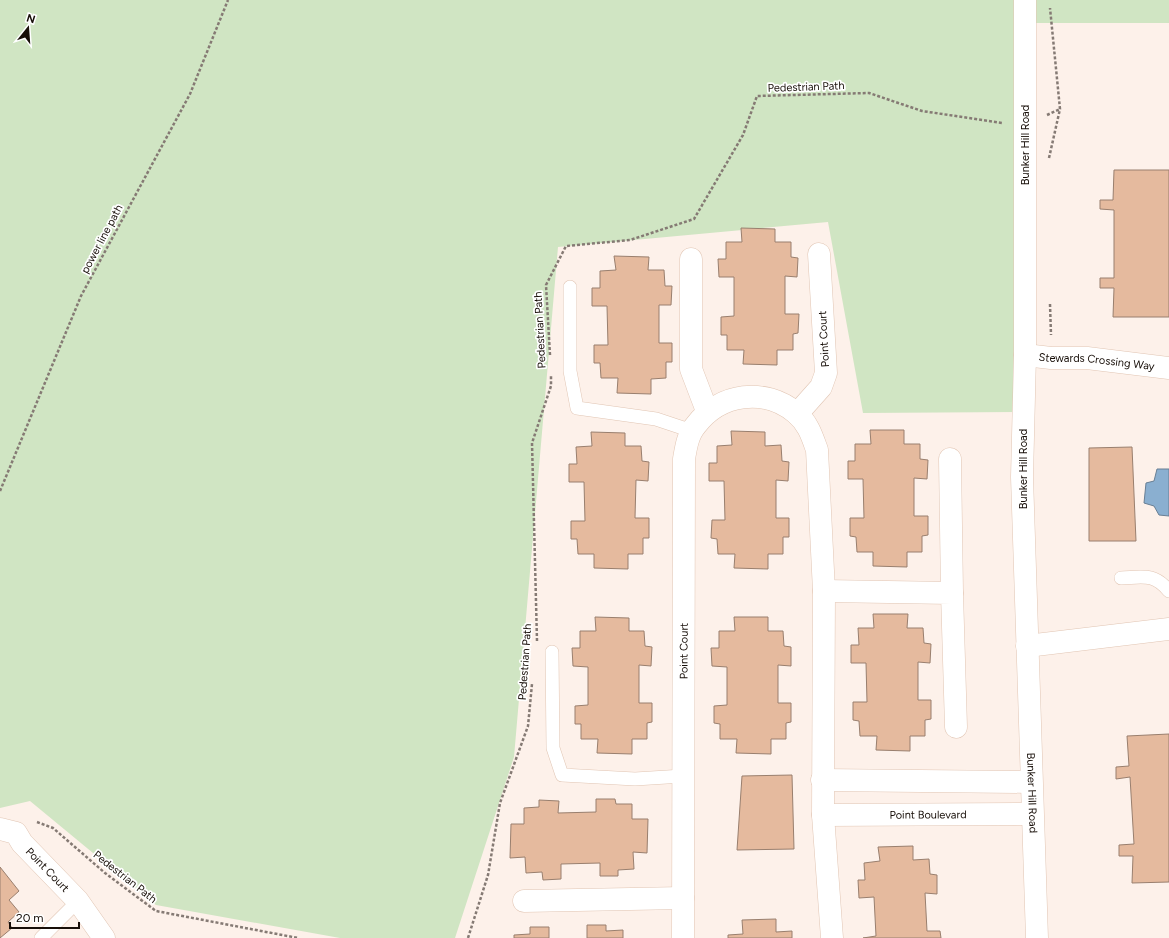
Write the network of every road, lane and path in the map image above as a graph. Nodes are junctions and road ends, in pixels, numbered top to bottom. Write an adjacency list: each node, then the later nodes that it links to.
1 (228, 0): 20 (path, power line path)
2 (1025, 0): 5 (street, Bunker Hill Road)
3 (1049, 0): 4 (path)
4 (1060, 109): 5 (path); 6 (path)
5 (1025, 126): 11 (street, Bunker Hill Road); 12 (path, Pedestrian Path)
6 (1049, 161)
7 (819, 254): 17 (street, Point Court)
8 (691, 259): 16 (street)
9 (570, 287): 18 (lane)
10 (1049, 299): 13 (path)
11 (1025, 355): 13 (street, Stewards Crossing Way); 27 (street, Bunker Hill Road)
12 (550, 358)
13 (1052, 358): 14 (street, Stewards Crossing Way)
14 (1169, 368)
15 (550, 372): 26 (path, Pedestrian Path)
16 (707, 411): 17 (street, Point Court); 18 (street, Point Court)
17 (797, 414): 22 (street, Point Court)
18 (692, 431): 31 (street, Point Court)
19 (950, 459): 24 (street)
20 (0, 491)
21 (1122, 578): 23 (lane)
22 (824, 591): 24 (street); 32 (street, Point Court)
23 (1169, 591)
24 (952, 593): 30 (street)
25 (1169, 629): 27 (street)
26 (536, 644)
27 (1027, 646): 33 (street, Bunker Hill Road)
28 (552, 652): 31 (lane)
29 (533, 681): 44 (path, Pedestrian Path)
30 (956, 726)
31 (683, 776): 38 (street, Point Court)
32 (822, 780): 33 (street); 35 (street, Point Court)
33 (1031, 782): 34 (street, Bunker Hill Road)
34 (1032, 814): 35 (street, Point Boulevard); 47 (street, Bunker Hill Road)
35 (823, 815): 46 (street, Point Court)
36 (32, 821): 43 (path, Pedestrian Path)
37 (0, 829): 39 (street, Point Court)
38 (683, 898): 40 (street); 45 (street, Point Court)
39 (78, 901): 41 (lane); 42 (street, Point Court)
40 (524, 901)
41 (41, 938)
42 (104, 938)
43 (298, 938)
44 (468, 938)
45 (682, 938)
46 (832, 938)
47 (1037, 938)

